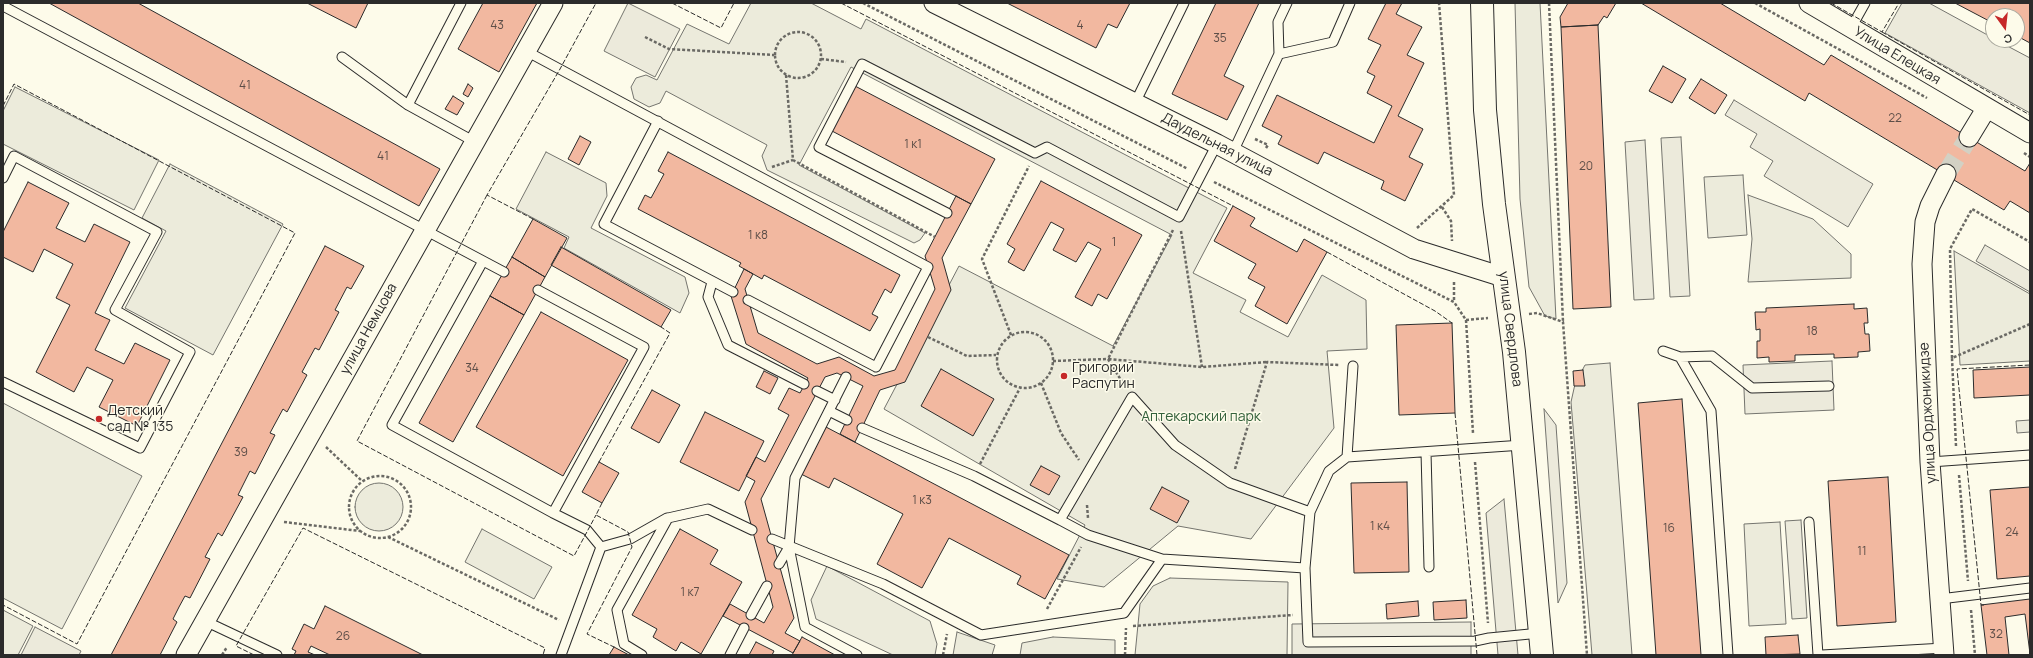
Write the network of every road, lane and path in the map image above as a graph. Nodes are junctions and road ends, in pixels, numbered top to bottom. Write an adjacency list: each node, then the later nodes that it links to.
1 (461, 3): 25 (lane)
2 (552, 3): 17 (street, улица Немцова)
3 (863, 3): 38 (path)
4 (934, 3): 24 (street, Даудельная улица)
5 (1184, 3): 24 (lane)
6 (1287, 3): 18 (lane)
7 (1350, 3): 18 (lane)
8 (1439, 3): 42 (path)
9 (1482, 3): 47 (street, улица Свердлова)
10 (1548, 3): 54 (path)
11 (1755, 3): 23 (path)
12 (1809, 3): 15 (street, Улица Елецкая)
13 (1865, 3): 15 (lane)
14 (3, 6): 43 (lane)
15 (1851, 28): 26 (street, Улица Елецкая)
16 (645, 37): 19 (path)
17 (526, 51): 27 (lane); 31 (street, улица Немцова)
18 (1279, 54): 29 (lane)
19 (774, 55): 21 (path); 21 (path)
20 (342, 57): 25 (lane)
21 (821, 59): 22 (path)
22 (862, 64): 34 (lane); 40 (lane)
23 (1928, 98)
24 (1135, 103): 32 (street, Даудельная улица)
25 (408, 105): 31 (lane)
26 (1986, 109): 28 (street, Улица Елецкая); 30 (street)
27 (658, 121): 48 (lane); 51 (lane)
28 (2030, 133)
29 (1242, 134): 32 (lane); 33 (path)
30 (1968, 137)
31 (475, 142): 43 (street, улица Немцова)
32 (1225, 148): 38 (lane); 47 (street, Даудельная улица)
33 (1265, 150)
34 (1036, 153): 41 (lane); 55 (path)
35 (2023, 153): 36 (path)
36 (2030, 157)
37 (1946, 174): 84 (street, улица Орджоникидзе)
38 (1200, 175): 41 (lane); 53 (path)
39 (3, 178): 67 (lane)
40 (947, 213)
41 (1179, 217): 61 (path); 65 (path)
42 (1411, 225)
43 (425, 231): 45 (lane); 78 (street, улица Немцова)
44 (2030, 242): 60 (path)
45 (483, 261): 46 (lane); 89 (lane)
46 (504, 272)
47 (1503, 276): 52 (street, улица Свердлова)
48 (712, 282): 50 (lane); 69 (lane)
49 (538, 290): 89 (lane)
50 (733, 292)
51 (748, 300)
52 (1509, 315): 53 (path); 54 (path); 79 (street, улица Свердлова)
53 (1466, 320): 80 (path)
54 (1563, 322): 128 (path)
55 (1011, 335): 58 (path); 62 (path)
56 (928, 337): 58 (path)
57 (1663, 351): 59 (lane)
58 (996, 356): 71 (path)
59 (1680, 357): 70 (lane); 129 (lane)
60 (1952, 358)
61 (1108, 359): 62 (path); 65 (path); 73 (path)
62 (1053, 361): 68 (path)
63 (1267, 362): 64 (path); 65 (path); 88 (path)
64 (1353, 366): 83 (lane)
65 (1202, 367)
66 (846, 378): 74 (lane)
67 (3, 382)
68 (1041, 383): 71 (path); 85 (path)
69 (804, 384)
70 (1829, 386)
71 (1020, 388): 86 (path)
72 (817, 391): 74 (lane)
73 (1132, 397): 85 (lane); 88 (lane)
74 (835, 400): 75 (lane)
75 (829, 411): 76 (lane); 101 (lane)
76 (847, 420)
77 (862, 428): 86 (lane)
78 (311, 434): 87 (path); 92 (street, улица Немцова)
79 (1523, 445): 80 (lane); 116 (street, улица Свердлова)
80 (1474, 448): 81 (lane); 117 (path)
81 (1426, 452): 83 (lane); 104 (lane)
82 (2030, 455): 84 (lane)
83 (1347, 458): 90 (lane)
84 (1930, 462): 108 (street, улица Орджоникидзе)
85 (1087, 472): 93 (lane); 97 (path)
86 (974, 476): 93 (lane)
87 (362, 481): 96 (path); 98 (path)
88 (1230, 483): 90 (lane)
89 (552, 512): 100 (lane)
90 (1310, 512): 105 (lane)
91 (668, 518): 95 (lane); 100 (lane); 122 (lane)
92 (263, 519): 96 (path); 112 (street, улица Немцова)
93 (1060, 520): 97 (lane)
94 (1809, 522): 130 (lane)
95 (752, 530)
96 (361, 532): 98 (path)
97 (1088, 535): 102 (lane); 114 (path)
98 (388, 537): 113 (path)
99 (772, 539): 101 (lane)
100 (601, 547): 113 (lane)
101 (789, 547): 103 (lane); 111 (lane); 124 (lane)
102 (1162, 559): 105 (lane); 114 (lane)
103 (779, 564)
104 (1430, 567)
105 (1305, 568): 109 (lane)
106 (767, 586): 110 (lane)
107 (2030, 588): 108 (lane)
108 (1940, 600): 118 (street, улица Орджоникидзе)
109 (1308, 614): 117 (lane); 126 (path)
110 (751, 615)
111 (949, 618): 114 (lane); 125 (path)
112 (205, 621): 119 (street, улица Немцова); 120 (lane)
113 (572, 626): 121 (lane)
114 (1037, 627)
115 (744, 628): 123 (lane)
116 (1540, 633): 117 (lane); 127 (street, улица Свердлова)
117 (1489, 638)
118 (1944, 651): 131 (lane)
119 (186, 655)
120 (277, 655)
121 (561, 655)
122 (642, 655)
123 (730, 655)
124 (858, 655)
125 (943, 655)
126 (1124, 655)
127 (1542, 655)
128 (1587, 655)
129 (1728, 655)
130 (1818, 655)
131 (1822, 655)

